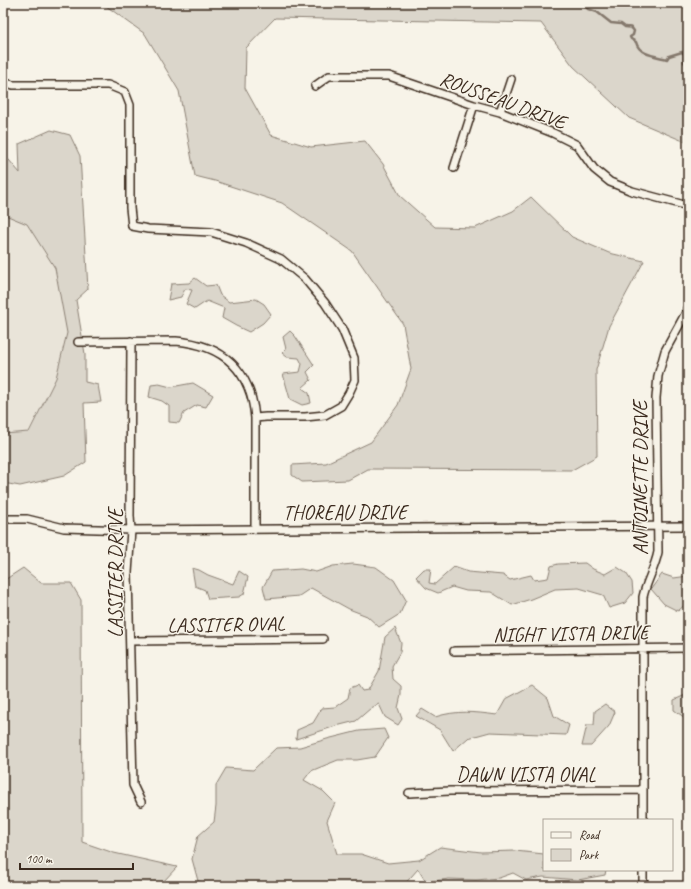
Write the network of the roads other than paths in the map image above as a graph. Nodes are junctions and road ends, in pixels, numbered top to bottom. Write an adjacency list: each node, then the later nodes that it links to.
1 (511, 79): 5 (street)
2 (3, 82): 11 (street)
3 (315, 86): 4 (street, ROUSSEAU DRIVE)
4 (474, 105): 5 (street, ROUSSEAU DRIVE); 6 (street)
5 (500, 112): 7 (street, ROUSSEAU DRIVE)
6 (454, 168)
7 (688, 206)
8 (688, 308): 14 (street, ANTOINETTE DRIVE)
9 (131, 341): 10 (street); 11 (street); 16 (street, LASSITER DRIVE)
10 (78, 342)
11 (256, 418): 15 (street)
12 (3, 519): 16 (street, THOREAU DRIVE)
13 (688, 526): 14 (street, THOREAU DRIVE)
14 (659, 527): 15 (street, THOREAU DRIVE); 19 (street, ANTOINETTE DRIVE)
15 (256, 529): 16 (street, THOREAU DRIVE)
16 (132, 530): 18 (street, LASSITER DRIVE)
17 (323, 639): 18 (street, LASSITER OVAL)
18 (130, 641): 24 (street, LASSITER DRIVE)
19 (644, 648): 20 (street, NIGHT VISTA DRIVE); 21 (street, NIGHT VISTA DRIVE); 22 (street, ANTOINETTE DRIVE)
20 (688, 648)
21 (454, 651)
22 (644, 790): 23 (street, DAWN VISTA OVAL); 25 (street, ANTOINETTE DRIVE)
23 (409, 792)
24 (141, 802)
25 (644, 819)
26 (644, 871): 27 (street)
27 (644, 886)

